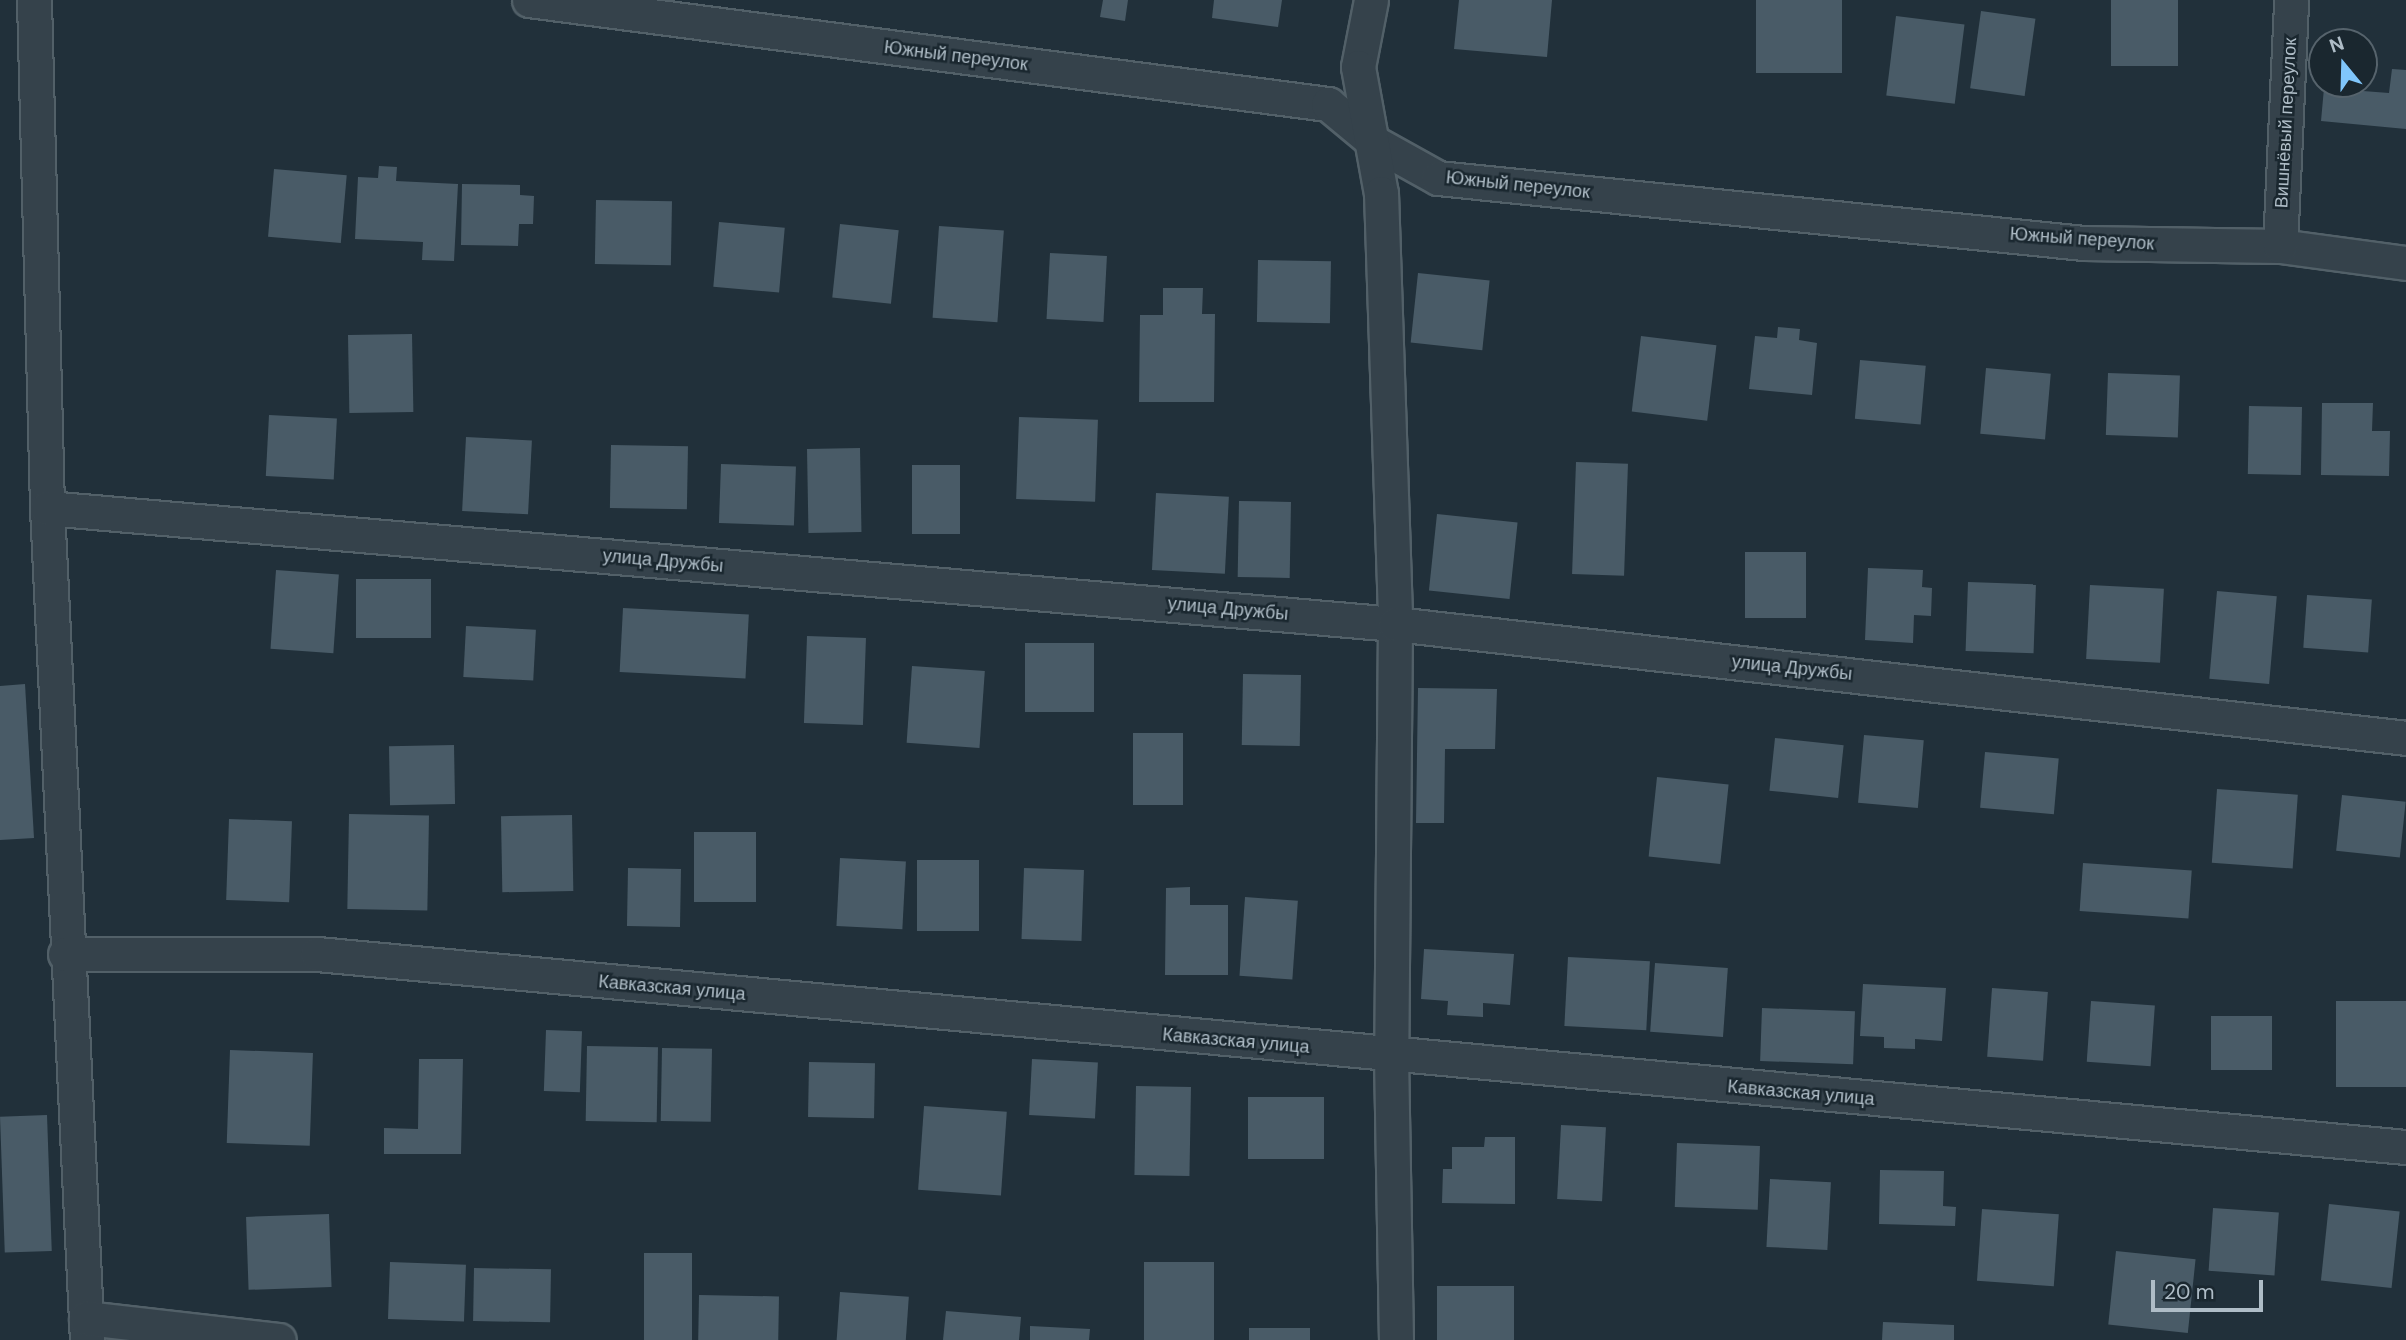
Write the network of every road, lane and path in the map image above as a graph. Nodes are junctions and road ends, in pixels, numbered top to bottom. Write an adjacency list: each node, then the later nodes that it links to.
1 (34, 0): 8 (street)
2 (529, 0): 5 (street, Южный переулок)
3 (1371, 0): 5 (street)
4 (2291, 0): 6 (street, Вишнёвый переулок)
5 (1375, 143): 6 (street, Южный переулок); 9 (street)
6 (2280, 247): 7 (street, Южный переулок)
7 (2406, 263)
8 (47, 508): 9 (street, улица Дружбы); 11 (street)
9 (1395, 624): 10 (street, улица Дружбы); 12 (street)
10 (2406, 738)
11 (65, 954): 12 (street, Кавказская улица); 14 (street)
12 (1391, 1055): 13 (street, Кавказская улица); 16 (street)
13 (2406, 1147)
14 (87, 1329): 15 (street)
15 (279, 1340)
16 (1396, 1340)

